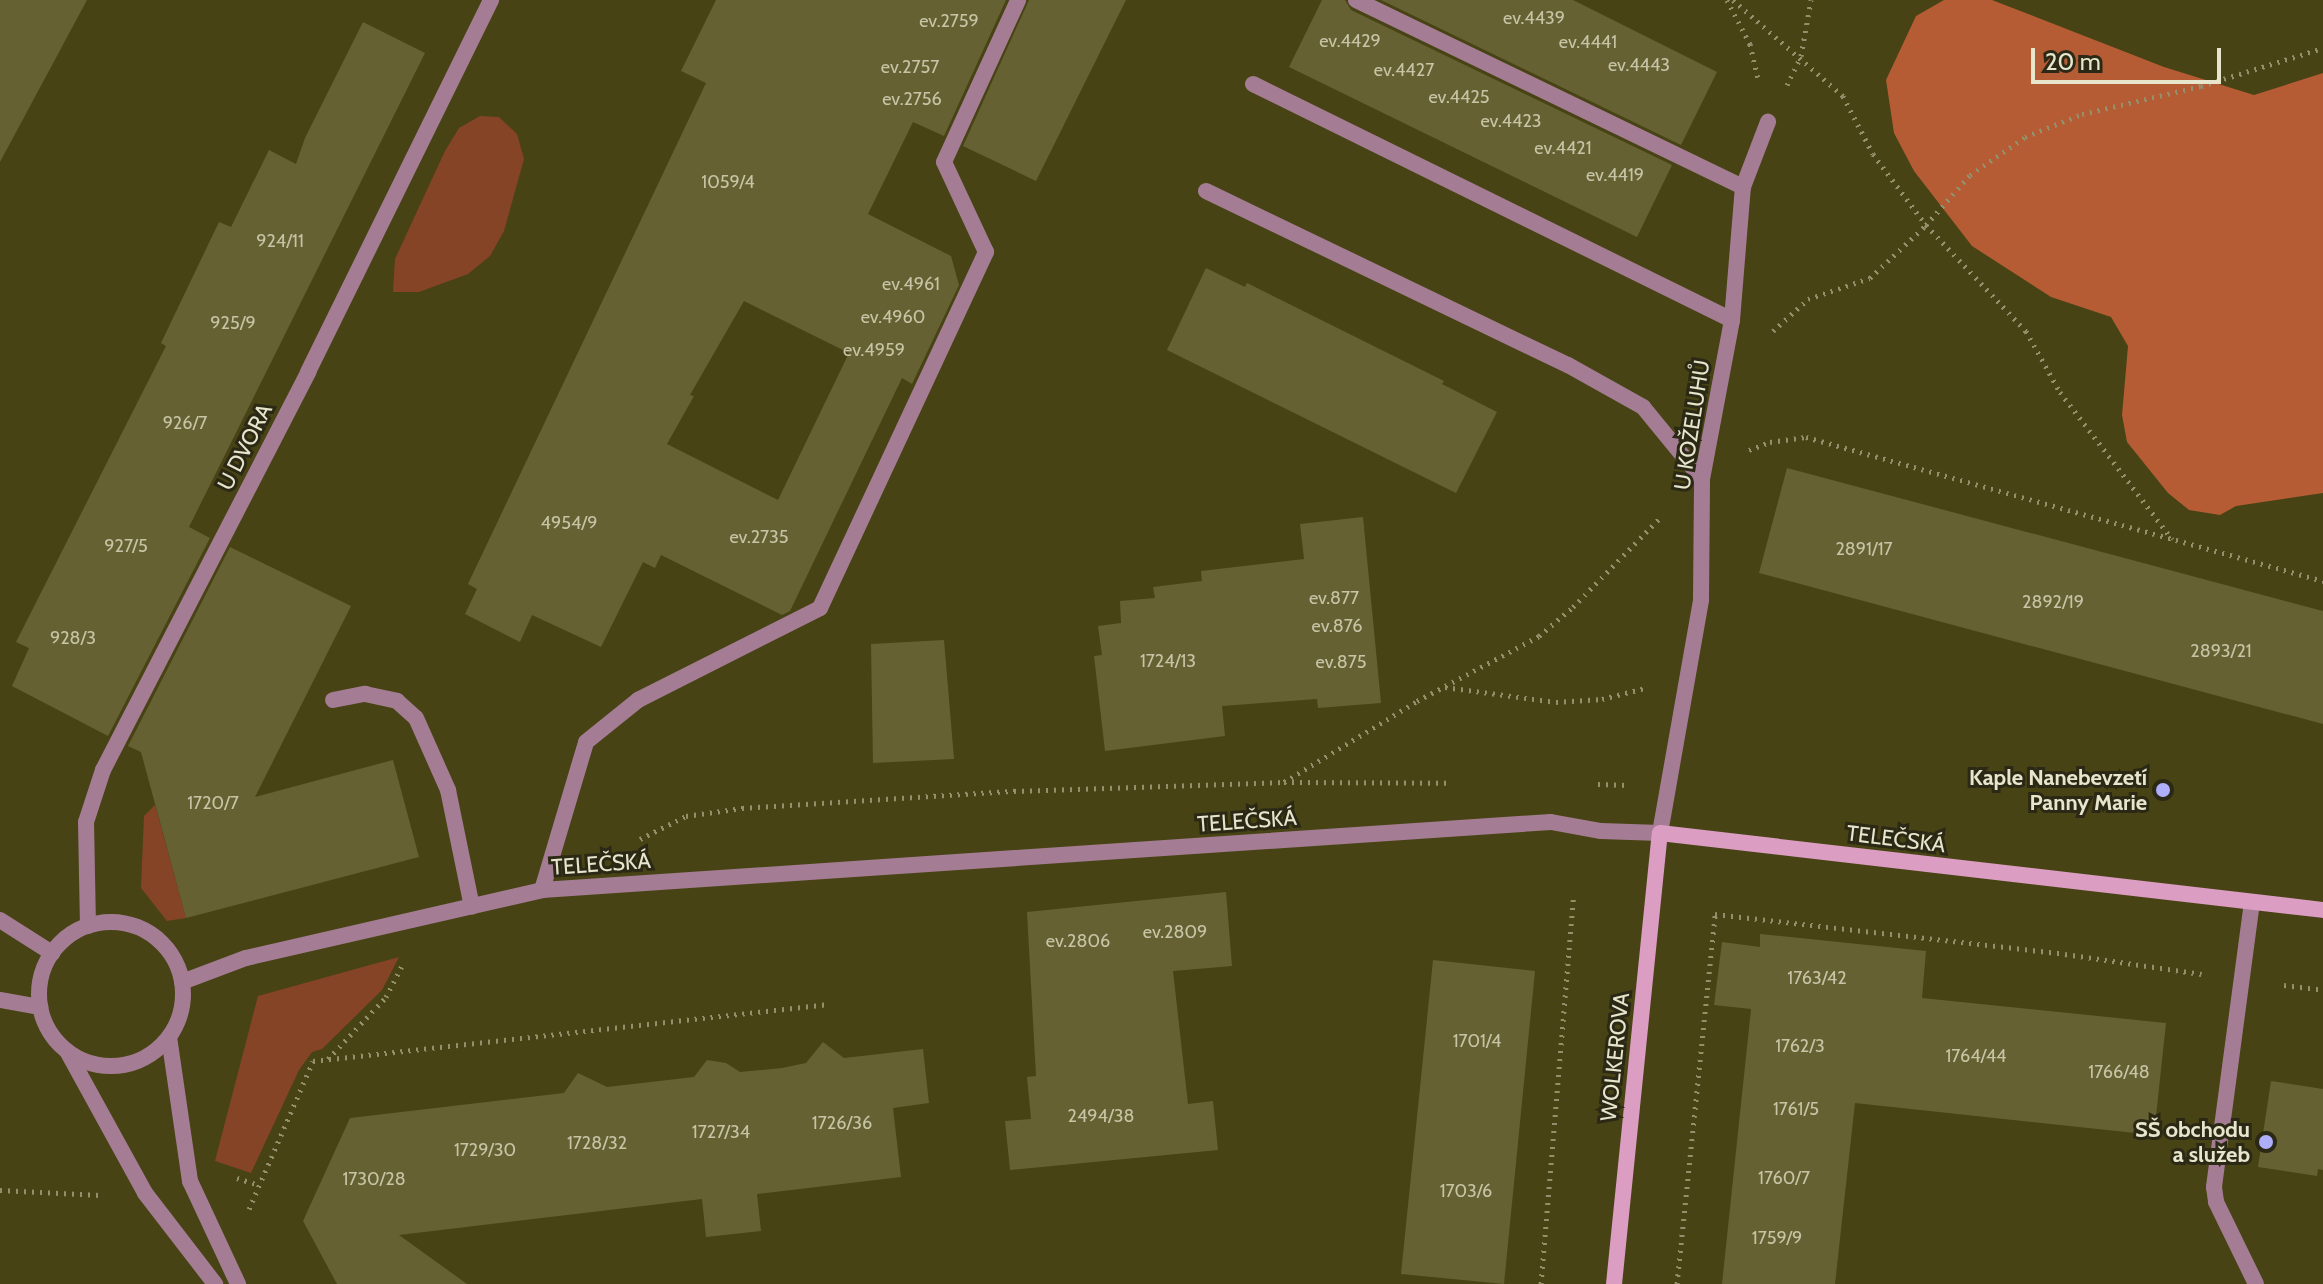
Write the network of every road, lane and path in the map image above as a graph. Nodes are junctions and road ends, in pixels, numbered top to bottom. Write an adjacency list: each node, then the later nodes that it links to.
1 (491, 0): 30 (street, U DVORA)
2 (1018, 0): 23 (street)
3 (1356, 0): 10 (street)
4 (1730, 0): 7 (path); 9 (path)
5 (1811, 0): 7 (path)
6 (2323, 48): 12 (path)
7 (1801, 56): 9 (path); 12 (path)
8 (1253, 84): 13 (street)
9 (1768, 122): 10 (street, U KOŽELUHŮ)
10 (1743, 187): 13 (street, U KOŽELUHŮ)
11 (1206, 191): 15 (street)
12 (1926, 225): 14 (path); 16 (path)
13 (1732, 320): 14 (street, U KOŽELUHŮ)
14 (1723, 378): 15 (street, U KOŽELUHŮ)
15 (1702, 479): 16 (path); 18 (street, U KOŽELUHŮ); 19 (path)
16 (2173, 540): 17 (path)
17 (2323, 581)
18 (1687, 678): 19 (path); 21 (street, U KOŽELUHŮ)
19 (1444, 687): 22 (path)
20 (333, 700): 26 (street)
21 (1660, 833): 23 (street, TELEČSKÁ); 25 (street, TELEČSKÁ); 46 (street, WOLKEROVA)
22 (629, 846)
23 (542, 890): 26 (street, TELEČSKÁ)
24 (1574, 894): 45 (path)
25 (2252, 902): 27 (street, TELEČSKÁ); 32 (street)
26 (472, 907): 28 (street, TELEČSKÁ)
27 (2323, 910)
28 (427, 917): 33 (street, TELEČSKÁ); 39 (path)
29 (0, 920): 31 (street)
30 (88, 926): 31 (street); 33 (street)
31 (52, 953): 36 (street)
32 (2241, 980): 47 (path); 48 (street)
33 (182, 982): 37 (street)
34 (0, 1000): 36 (street)
35 (829, 1004): 39 (path)
36 (40, 1007): 38 (street)
37 (169, 1037): 38 (street); 44 (street)
38 (66, 1050): 43 (street)
39 (327, 1059): 40 (path)
40 (259, 1185)
41 (0, 1190): 42 (path)
42 (107, 1195)
43 (215, 1284)
44 (238, 1284)
45 (1541, 1284)
46 (1614, 1284)
47 (1677, 1284)
48 (2256, 1284)

